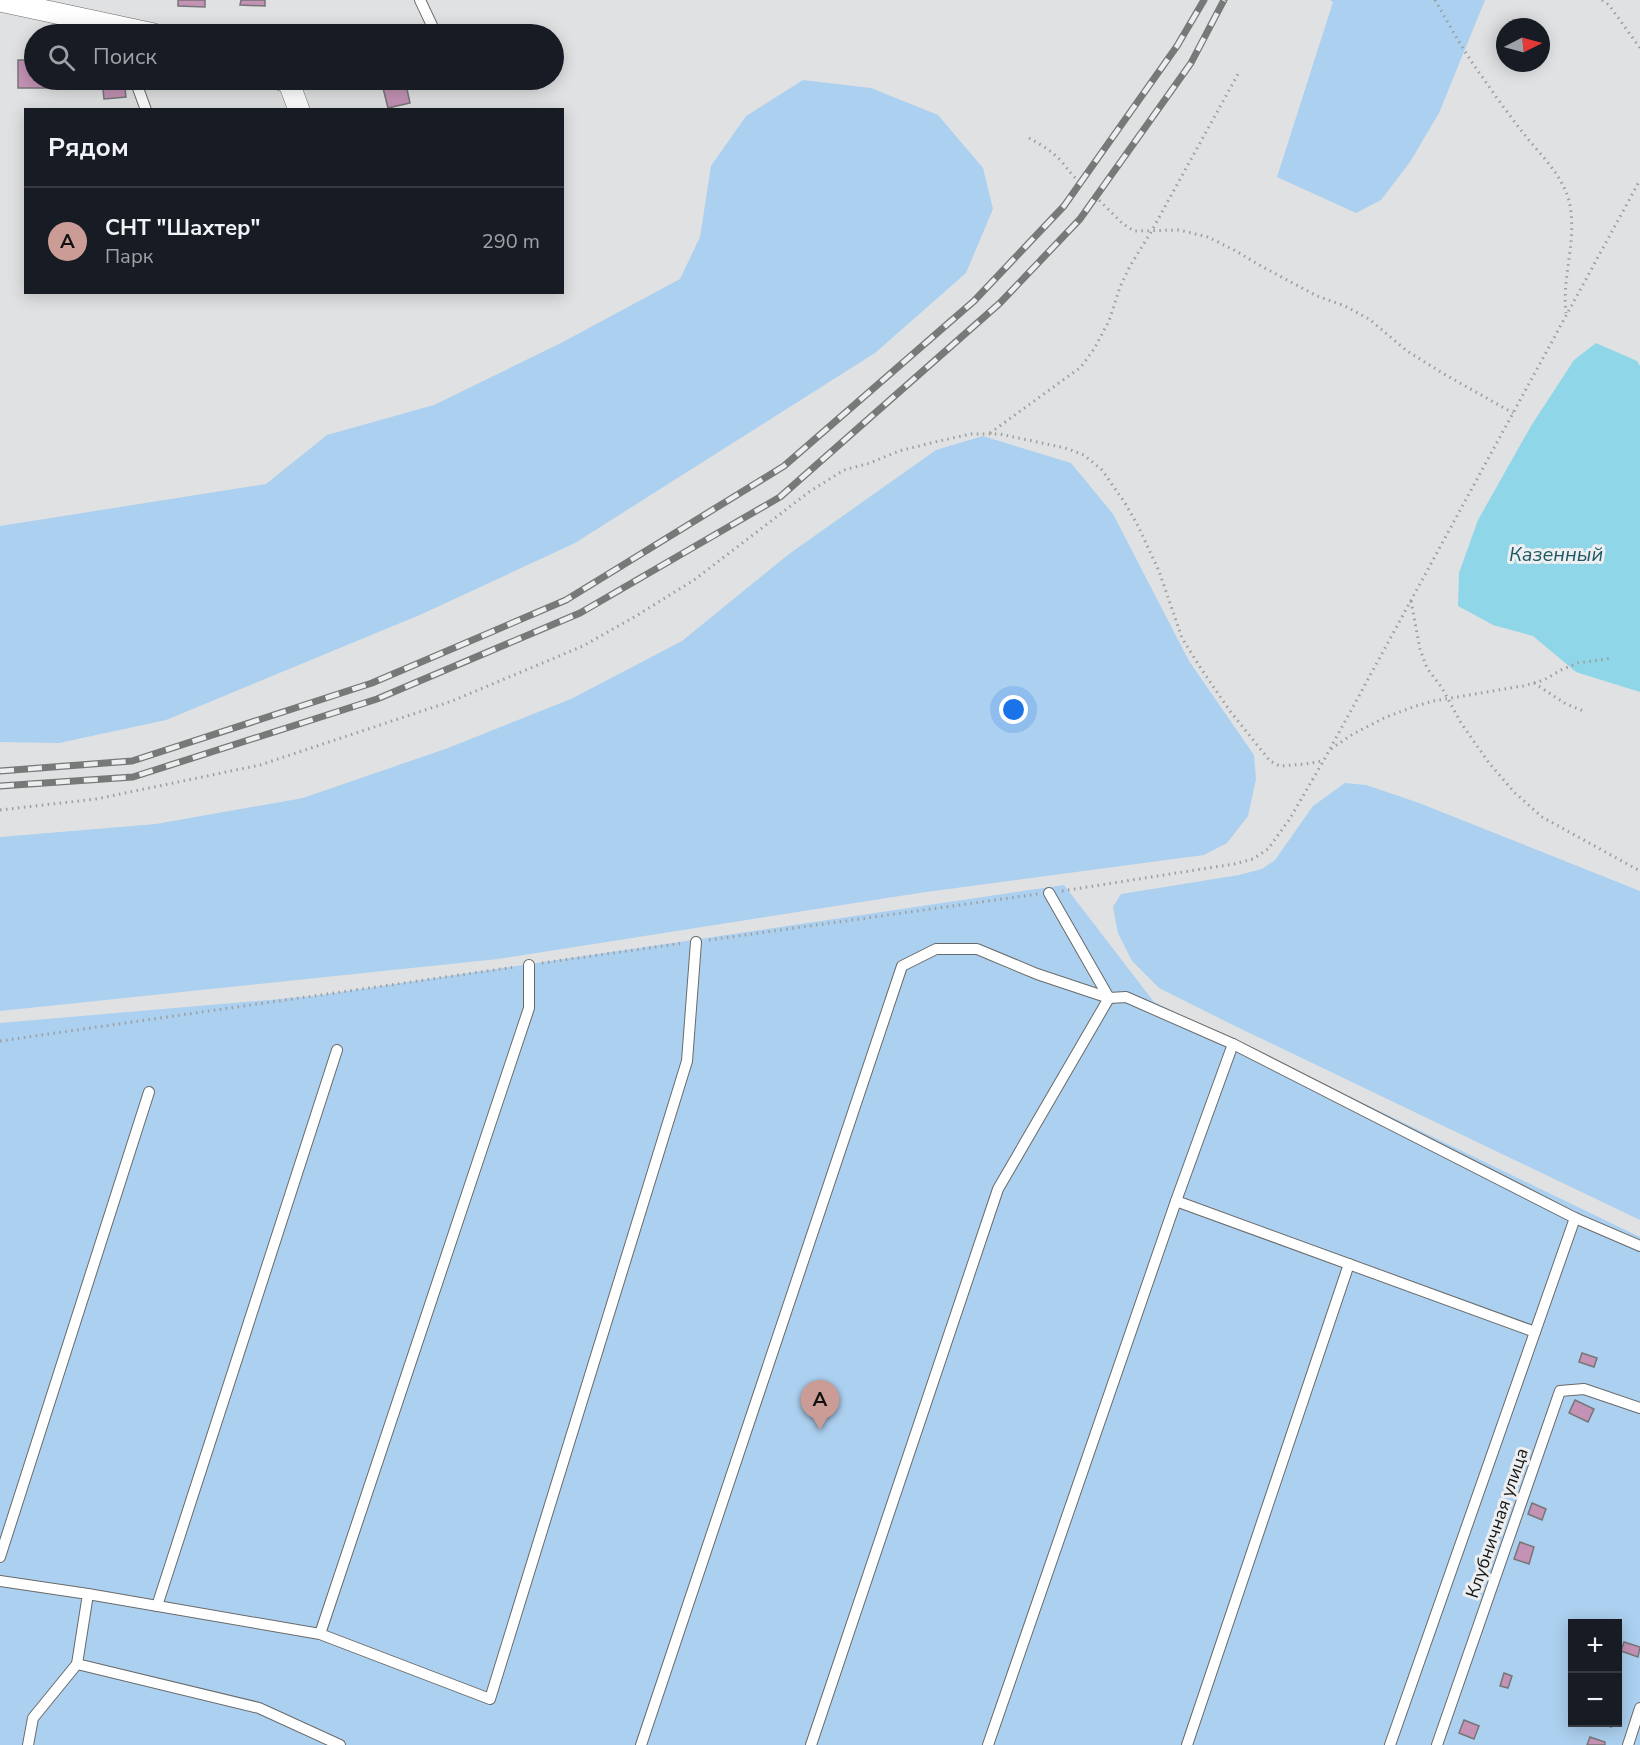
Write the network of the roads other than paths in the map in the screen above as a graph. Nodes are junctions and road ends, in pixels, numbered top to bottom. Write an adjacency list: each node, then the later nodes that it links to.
1 (420, 0): 4 (lane)
2 (9, 2): 3 (street)
3 (98, 24)
4 (431, 24)
5 (139, 90): 7 (lane)
6 (291, 90): 8 (street)
7 (145, 108)
8 (297, 108)
9 (1049, 893): 12 (lane)
10 (696, 942): 26 (lane)
11 (529, 965): 26 (lane)
12 (1109, 998): 13 (lane); 31 (lane); 32 (lane)
13 (1233, 1044): 16 (lane); 17 (lane)
14 (337, 1050): 25 (lane)
15 (149, 1092): 22 (lane)
16 (1176, 1201): 19 (lane); 33 (lane)
17 (1575, 1218): 18 (lane); 20 (lane)
18 (1640, 1246)
19 (1349, 1264): 20 (lane); 34 (lane)
20 (1535, 1332): 35 (lane)
21 (1640, 1408): 36 (lane, Клубничная улица)
22 (0, 1557)
23 (0, 1581): 24 (lane)
24 (88, 1594): 25 (lane); 27 (lane)
25 (157, 1606): 26 (lane)
26 (320, 1634)
27 (77, 1664): 29 (lane); 30 (lane)
28 (1640, 1708): 37 (lane)
29 (27, 1745)
30 (340, 1745)
31 (641, 1745)
32 (812, 1745)
33 (988, 1745)
34 (1186, 1745)
35 (1390, 1745)
36 (1437, 1745)
37 (1628, 1745)

